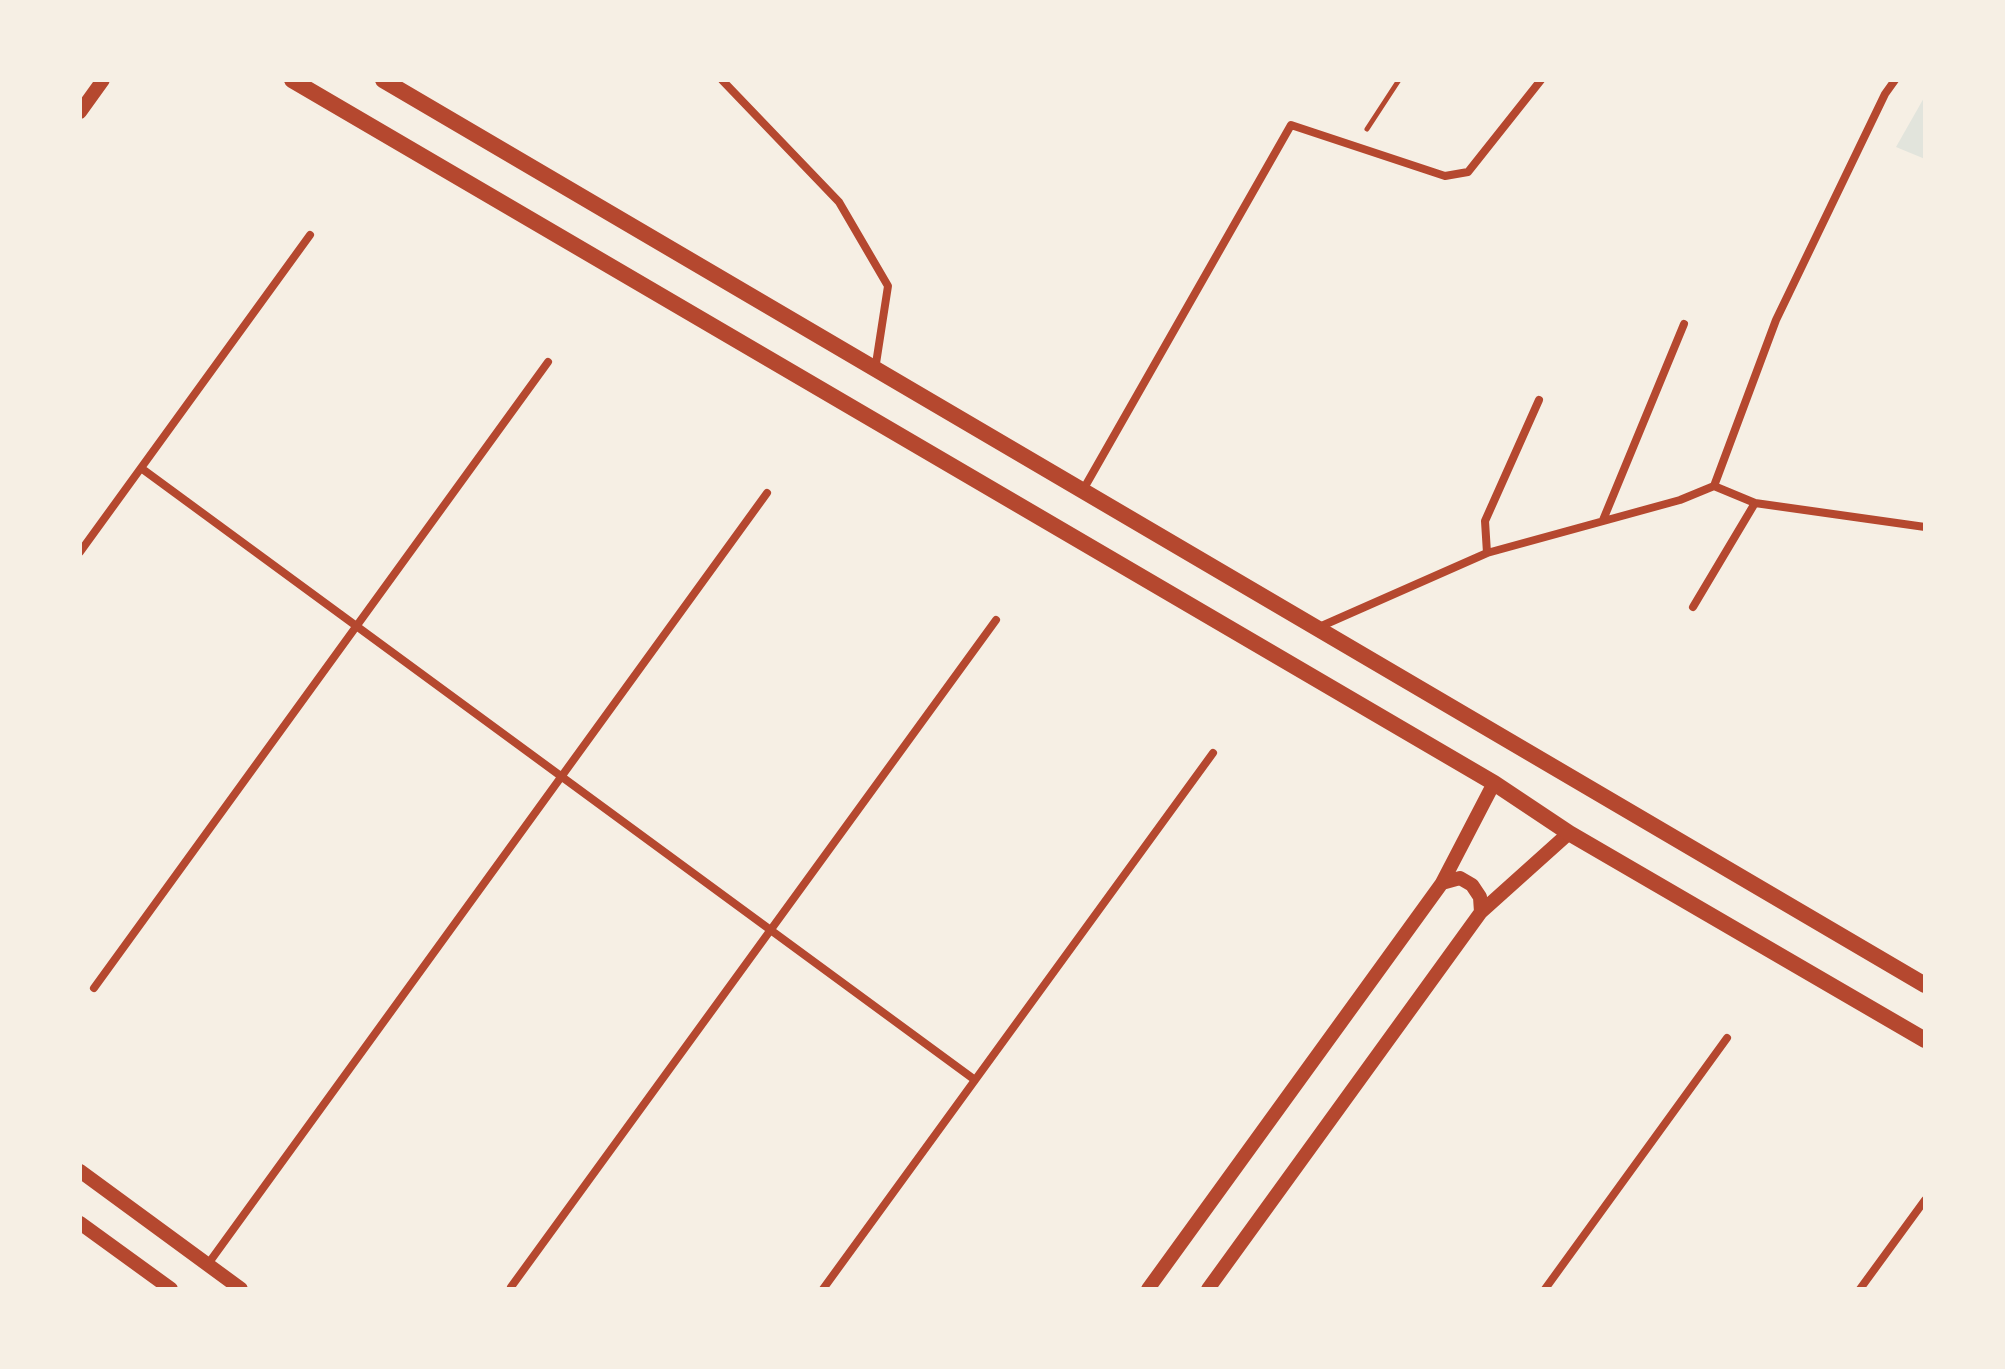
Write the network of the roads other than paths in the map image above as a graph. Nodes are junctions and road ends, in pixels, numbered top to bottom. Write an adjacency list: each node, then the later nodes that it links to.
1 (103, 80): 7 (street)
2 (292, 80): 28 (main road)
3 (383, 80): 11 (main road)
4 (722, 80): 11 (street)
5 (1541, 80): 15 (street)
6 (1895, 80): 14 (street)
7 (80, 112)
8 (310, 235): 13 (street)
9 (1684, 324): 18 (street)
10 (548, 362): 24 (street)
11 (875, 370): 15 (main road)
12 (1539, 400): 21 (street)
13 (141, 468): 20 (street); 24 (street)
14 (1714, 486): 17 (street); 18 (street)
15 (1083, 491): 25 (main road)
16 (767, 493): 27 (street)
17 (1755, 503): 19 (street); 22 (street)
18 (1603, 520): 21 (street)
19 (1925, 527)
20 (80, 552)
21 (1487, 553): 25 (street)
22 (1693, 607)
23 (996, 620): 32 (street)
24 (356, 627): 27 (street); 34 (street)
25 (1317, 629): 33 (main road)
26 (1213, 753): 37 (street)
27 (562, 777): 32 (street); 41 (street)
28 (1494, 783): 29 (main road); 30 (street)
29 (1569, 833): 31 (street); 36 (main road)
30 (1442, 883): 31 (street); 46 (street)
31 (1481, 912): 47 (street)
32 (771, 930): 37 (street); 42 (street)
33 (1925, 985)
34 (94, 988)
35 (1727, 1038): 48 (street)
36 (1925, 1040)
37 (975, 1080): 45 (street)
38 (80, 1171): 41 (street)
39 (1925, 1200): 49 (street)
40 (80, 1223): 43 (street)
41 (208, 1264): 44 (street)
42 (511, 1287)
43 (171, 1289)
44 (241, 1289)
45 (823, 1289)
46 (1148, 1289)
47 (1208, 1289)
48 (1545, 1289)
49 (1860, 1289)

